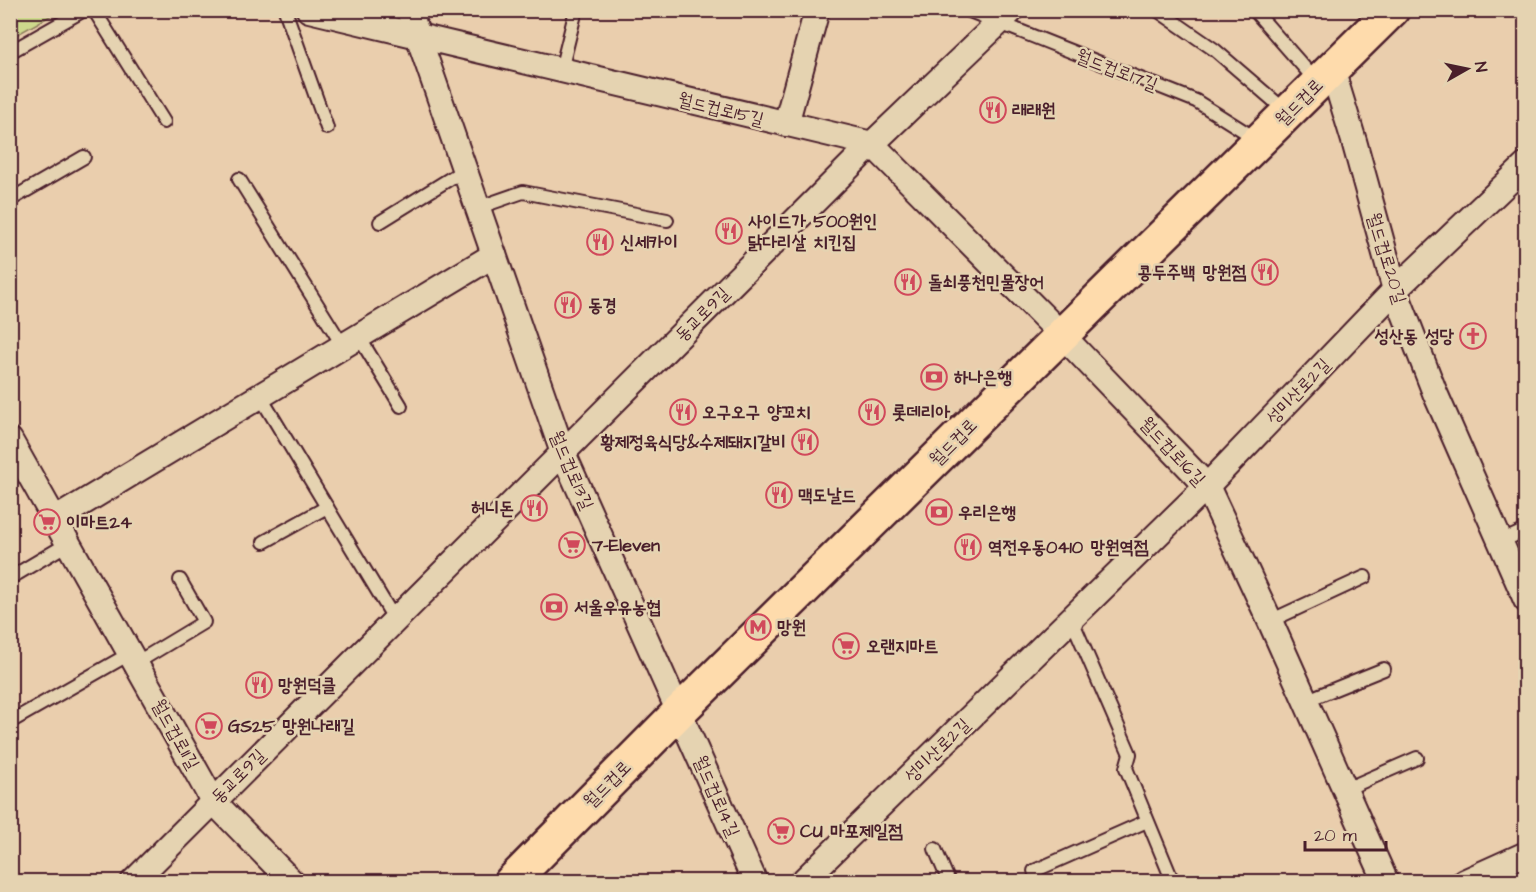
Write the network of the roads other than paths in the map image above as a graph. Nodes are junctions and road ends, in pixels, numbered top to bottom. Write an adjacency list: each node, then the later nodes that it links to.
1 (84, 10): 16 (lane)
2 (94, 10): 20 (lane)
3 (285, 10): 22 (lane)
4 (309, 10): 15 (street, 월드컵로15길)
5 (409, 10): 15 (street, 월드컵로13길)
6 (576, 10): 17 (lane)
7 (666, 10): 8 (lane)
8 (673, 10)
9 (818, 10): 21 (street)
10 (967, 10): 14 (lane, 월드컵로17길)
11 (1157, 10): 19 (lane)
12 (1254, 10): 18 (lane)
13 (1392, 10): 18 (main road, 월드컵로)
14 (1005, 17): 23 (lane, 월드컵로17길); 24 (street, 동교로9길)
15 (417, 35): 17 (street, 월드컵로15길); 27 (street, 월드컵로13길)
16 (10, 52)
17 (561, 70): 21 (street, 월드컵로15길)
18 (1325, 76): 19 (main road, 월드컵로); 34 (street, 월드컵로20길)
19 (1288, 112): 23 (main road, 월드컵로)
20 (164, 122)
21 (786, 124): 24 (street, 월드컵로15길)
22 (327, 128)
23 (1259, 141): 35 (main road, 월드컵로)
24 (872, 144): 35 (street); 40 (street, 동교로9길)
25 (84, 157): 29 (lane)
26 (1526, 165): 34 (street, 성미산로2길)
27 (464, 171): 30 (street, 월드컵로13길); 32 (lane)
28 (239, 179): 36 (lane)
29 (10, 200)
30 (477, 208): 31 (lane); 33 (street, 월드컵로13길)
31 (667, 220)
32 (380, 222)
33 (494, 255): 36 (street); 40 (street, 월드컵로13길)
34 (1395, 290): 41 (street, 성미산로2길); 46 (street, 월드컵로20길)
35 (1062, 335): 41 (street, 월드컵로16길); 58 (main road, 월드컵로)
36 (351, 341): 37 (street); 38 (lane)
37 (260, 396): 42 (lane); 43 (street)
38 (401, 406)
39 (10, 440): 43 (street, 월드컵로11길)
40 (563, 453): 53 (street, 동교로9길); 58 (street, 월드컵로13길)
41 (1207, 486): 52 (street, 성미산로2길); 54 (street, 월드컵로16길)
42 (327, 507): 45 (lane); 53 (lane)
43 (56, 519): 47 (street, 월드컵로11길)
44 (1526, 530): 46 (lane)
45 (264, 542)
46 (1500, 542): 51 (street, 월드컵로20길)
47 (69, 543): 49 (lane); 55 (street, 월드컵로11길)
48 (1365, 577): 54 (lane)
49 (10, 578)
50 (180, 580): 55 (lane)
51 (1526, 600)
52 (1071, 618): 63 (lane); 70 (street, 성미산로2길)
53 (395, 620): 62 (street, 동교로9길)
54 (1270, 621): 57 (street, 월드컵로16길)
55 (133, 658): 59 (lane); 62 (street, 월드컵로11길)
56 (1384, 669): 57 (lane)
57 (1305, 701): 61 (street, 월드컵로16길)
58 (680, 711): 66 (main road, 월드컵로); 69 (street, 월드컵로14길)
59 (10, 722)
60 (1417, 758): 61 (lane)
61 (1346, 789): 74 (street, 월드컵로16길)
62 (213, 801): 67 (street, 동교로9길); 68 (street, 월드컵로11길)
63 (1147, 821): 72 (lane); 73 (lane)
64 (934, 849): 71 (lane)
65 (1526, 854): 75 (street)
66 (516, 880)
67 (133, 882)
68 (292, 882)
69 (755, 882)
70 (802, 882)
71 (949, 882)
72 (1039, 882)
73 (1173, 882)
74 (1386, 882)
75 (1464, 882)

